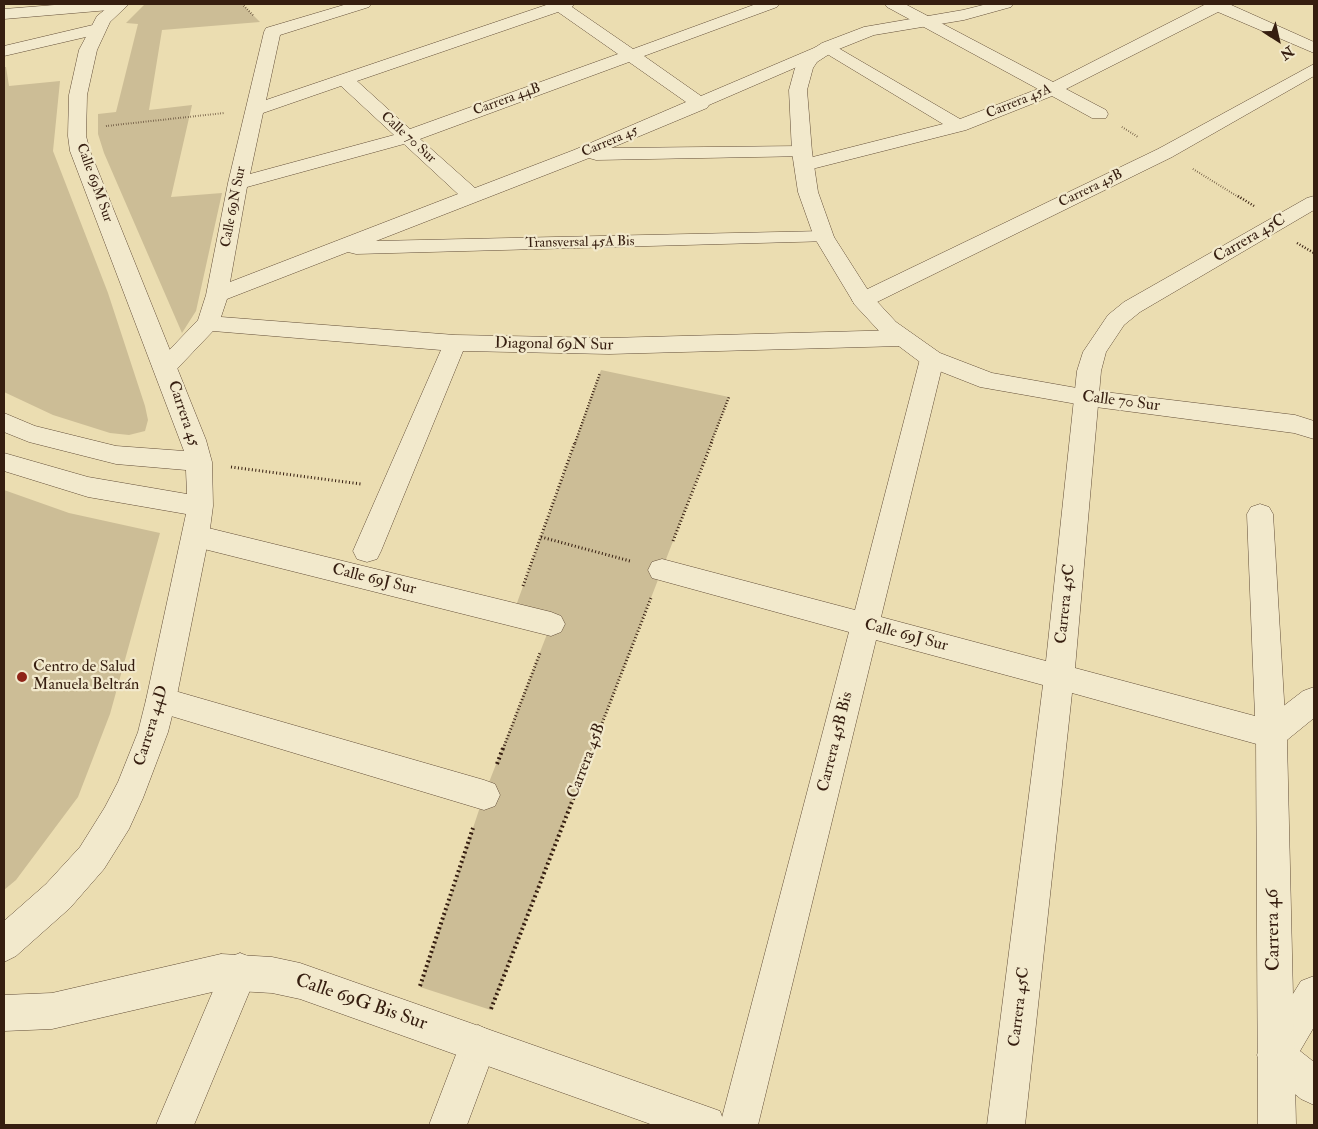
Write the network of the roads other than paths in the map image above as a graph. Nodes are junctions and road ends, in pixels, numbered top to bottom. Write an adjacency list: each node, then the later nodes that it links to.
1 (121, 4): 8 (street); 10 (street, Calle 69M Sur)
2 (363, 4): 19 (street, Calle 69N Sur)
3 (561, 4): 14 (street); 16 (street)
4 (771, 4): 14 (street, Carrera 44B)
5 (893, 4): 9 (street)
6 (1005, 4): 9 (street, Carrera 45)
7 (1218, 4): 12 (street); 17 (street, Carrera 45A)
8 (4, 14)
9 (927, 21): 11 (street, Carrera 45); 17 (street)
10 (97, 30): 13 (street); 36 (street, Calle 69M Sur)
11 (828, 47): 18 (street, Carrera 45); 21 (street); 24 (street, Calle 70 Sur)
12 (1314, 48)
13 (4, 51)
14 (630, 56): 18 (street); 22 (street, Carrera 44B)
15 (1314, 69): 31 (street, Carrera 45B)
16 (344, 79): 19 (street); 22 (street, Calle 70 Sur)
17 (1053, 89): 20 (street); 21 (street, Carrera 45A)
18 (701, 104): 23 (street, Carrera 45)
19 (254, 110): 25 (street, Calle 69N Sur)
20 (1099, 114)
21 (959, 126): 24 (street, Carrera 45A)
22 (407, 137): 25 (street, Carrera 44B); 26 (street, Calle 70 Sur)
23 (582, 154): 24 (street, Carrera 45A); 26 (street, Carrera 45)
24 (803, 158): 28 (street, Calle 70 Sur)
25 (238, 183): 30 (street, Calle 69N Sur)
26 (472, 196): 29 (street, Carrera 45)
27 (1314, 202): 37 (street, Carrera 45C)
28 (824, 237): 29 (street, Transversal 45A Bis); 31 (street, Calle 70 Sur)
29 (336, 249): 30 (street, Carrera 45)
30 (217, 295): 32 (street, Calle 69N Sur)
31 (863, 300): 33 (street, Calle 70 Sur)
32 (208, 323): 34 (street, Diagonal 69N Sur); 36 (street, Calle 69N Sur)
33 (901, 338): 34 (street, Diagonal 69N Sur); 35 (street, Calle 70 Sur)
34 (455, 343): 45 (street)
35 (932, 359): 37 (street, Calle 70 Sur); 48 (street, Carrera 45B Bis)
36 (166, 366): 41 (street, Carrera 45)
37 (1088, 398): 39 (street, Calle 70 Sur); 49 (street, Carrera 45C)
38 (4, 422): 41 (street)
39 (1314, 430)
40 (4, 462): 42 (street)
41 (199, 462): 42 (street, Carrera 44D)
42 (200, 506): 44 (street, Carrera 44D)
43 (1260, 514): 52 (street, Carrera 46)
44 (196, 536): 47 (street, Calle 69J Sur); 50 (street, Carrera 44D)
45 (367, 551)
46 (662, 570): 48 (street, Calle 69J Sur)
47 (551, 624)
48 (865, 625): 49 (street, Calle 69J Sur); 64 (street, Carrera 45B Bis)
49 (1059, 677): 52 (street, Calle 69J Sur); 65 (street, Carrera 45C)
50 (161, 700): 53 (street); 54 (street, Carrera 44D)
51 (1314, 700): 52 (street)
52 (1272, 734): 59 (street, Carrera 46)
53 (484, 795)
54 (4, 944)
55 (240, 971): 57 (street, Calle 69G Bis Sur); 58 (street, Calle 69G Bis Sur); 61 (street)
56 (1314, 994): 59 (street)
57 (4, 1013)
58 (478, 1044): 62 (street); 63 (street, Calle 69G Bis Sur)
59 (1276, 1055): 60 (street); 66 (street, Carrera 46)
60 (1314, 1086)
61 (175, 1125)
62 (448, 1125)
63 (706, 1125)
64 (739, 1125)
65 (1006, 1125)
66 (1277, 1125)

